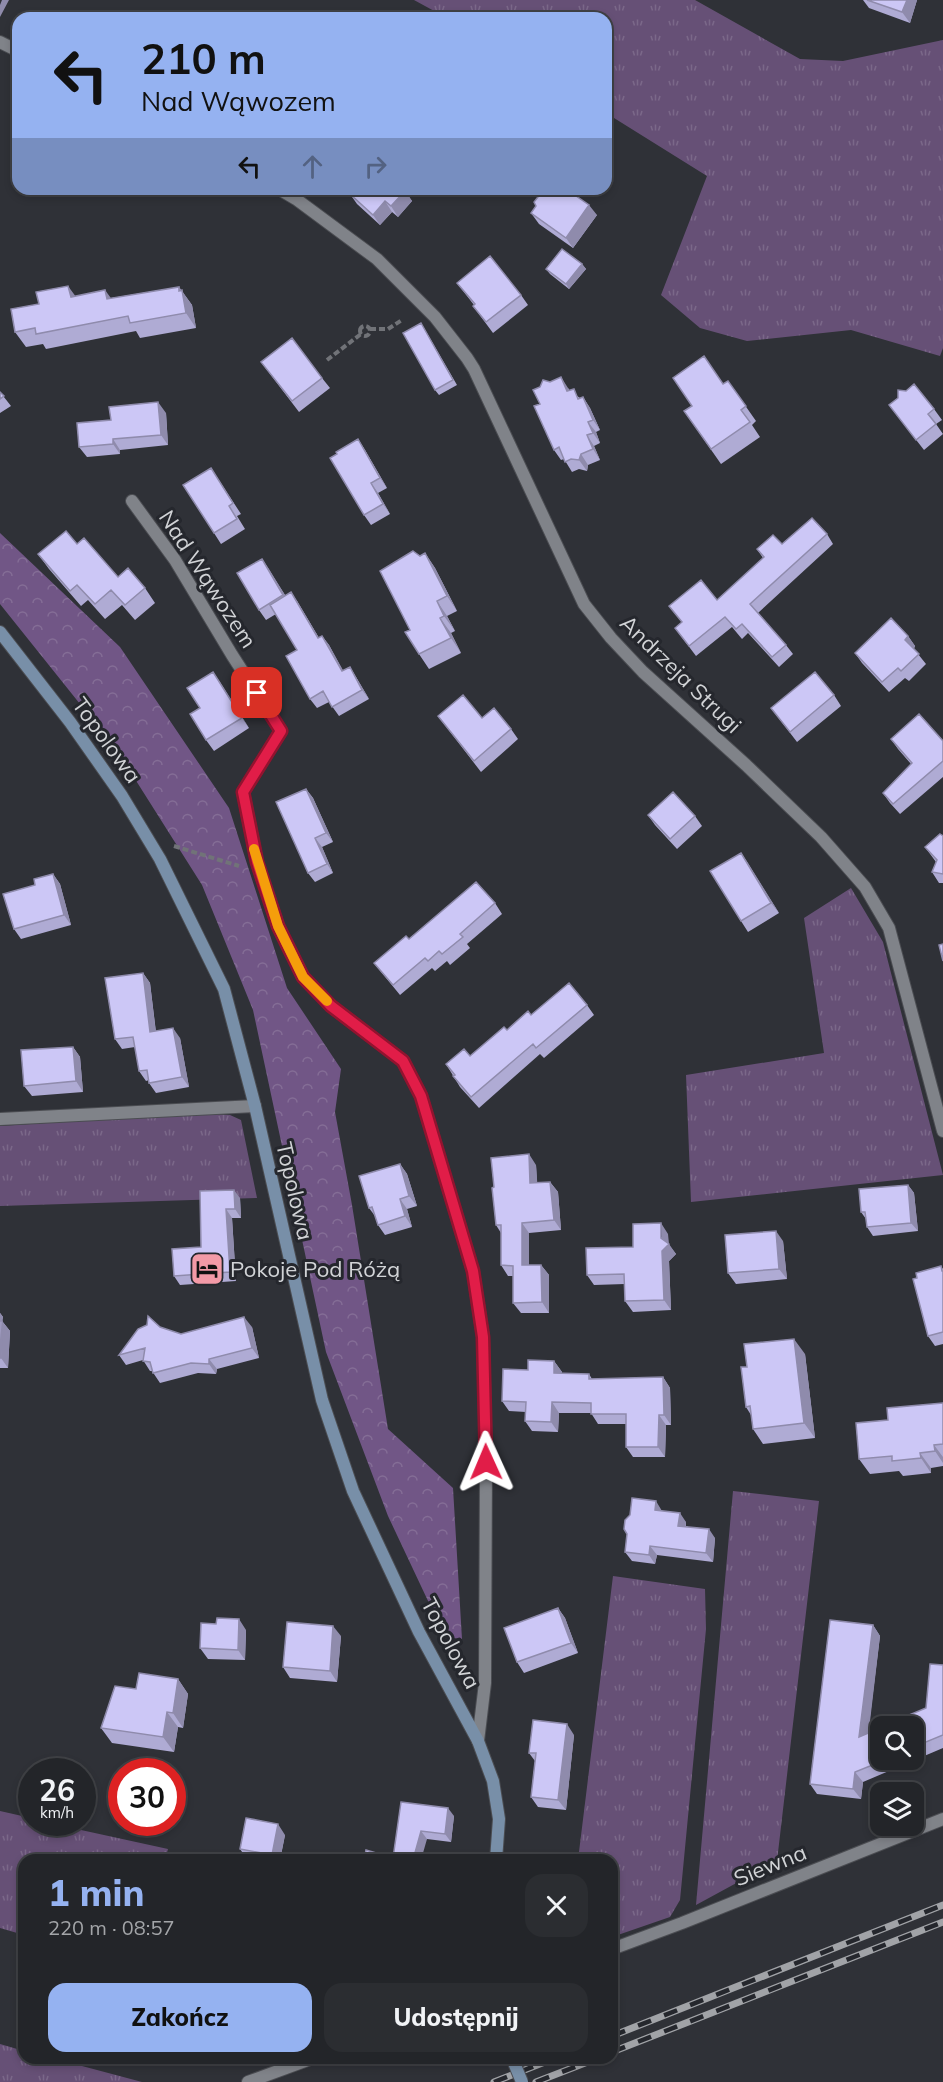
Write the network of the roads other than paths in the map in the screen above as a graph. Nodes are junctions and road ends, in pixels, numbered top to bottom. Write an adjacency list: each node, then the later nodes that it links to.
1 (289, 195): 6 (street, Andrzeja Strugi)
2 (132, 501): 7 (street, Nad Wąwozem)
3 (0, 632): 4 (street, Topolowa)
4 (255, 1106): 5 (street); 7 (street, Topolowa)
5 (0, 1119)
6 (943, 1131)
7 (478, 1741): 9 (street, Topolowa)
8 (943, 1819): 10 (street, Siewna)
9 (496, 1854)
10 (618, 1947)
11 (297, 2064): 13 (street)
12 (514, 2064): 14 (street, bridge)
13 (248, 2082)
14 (522, 2082)

